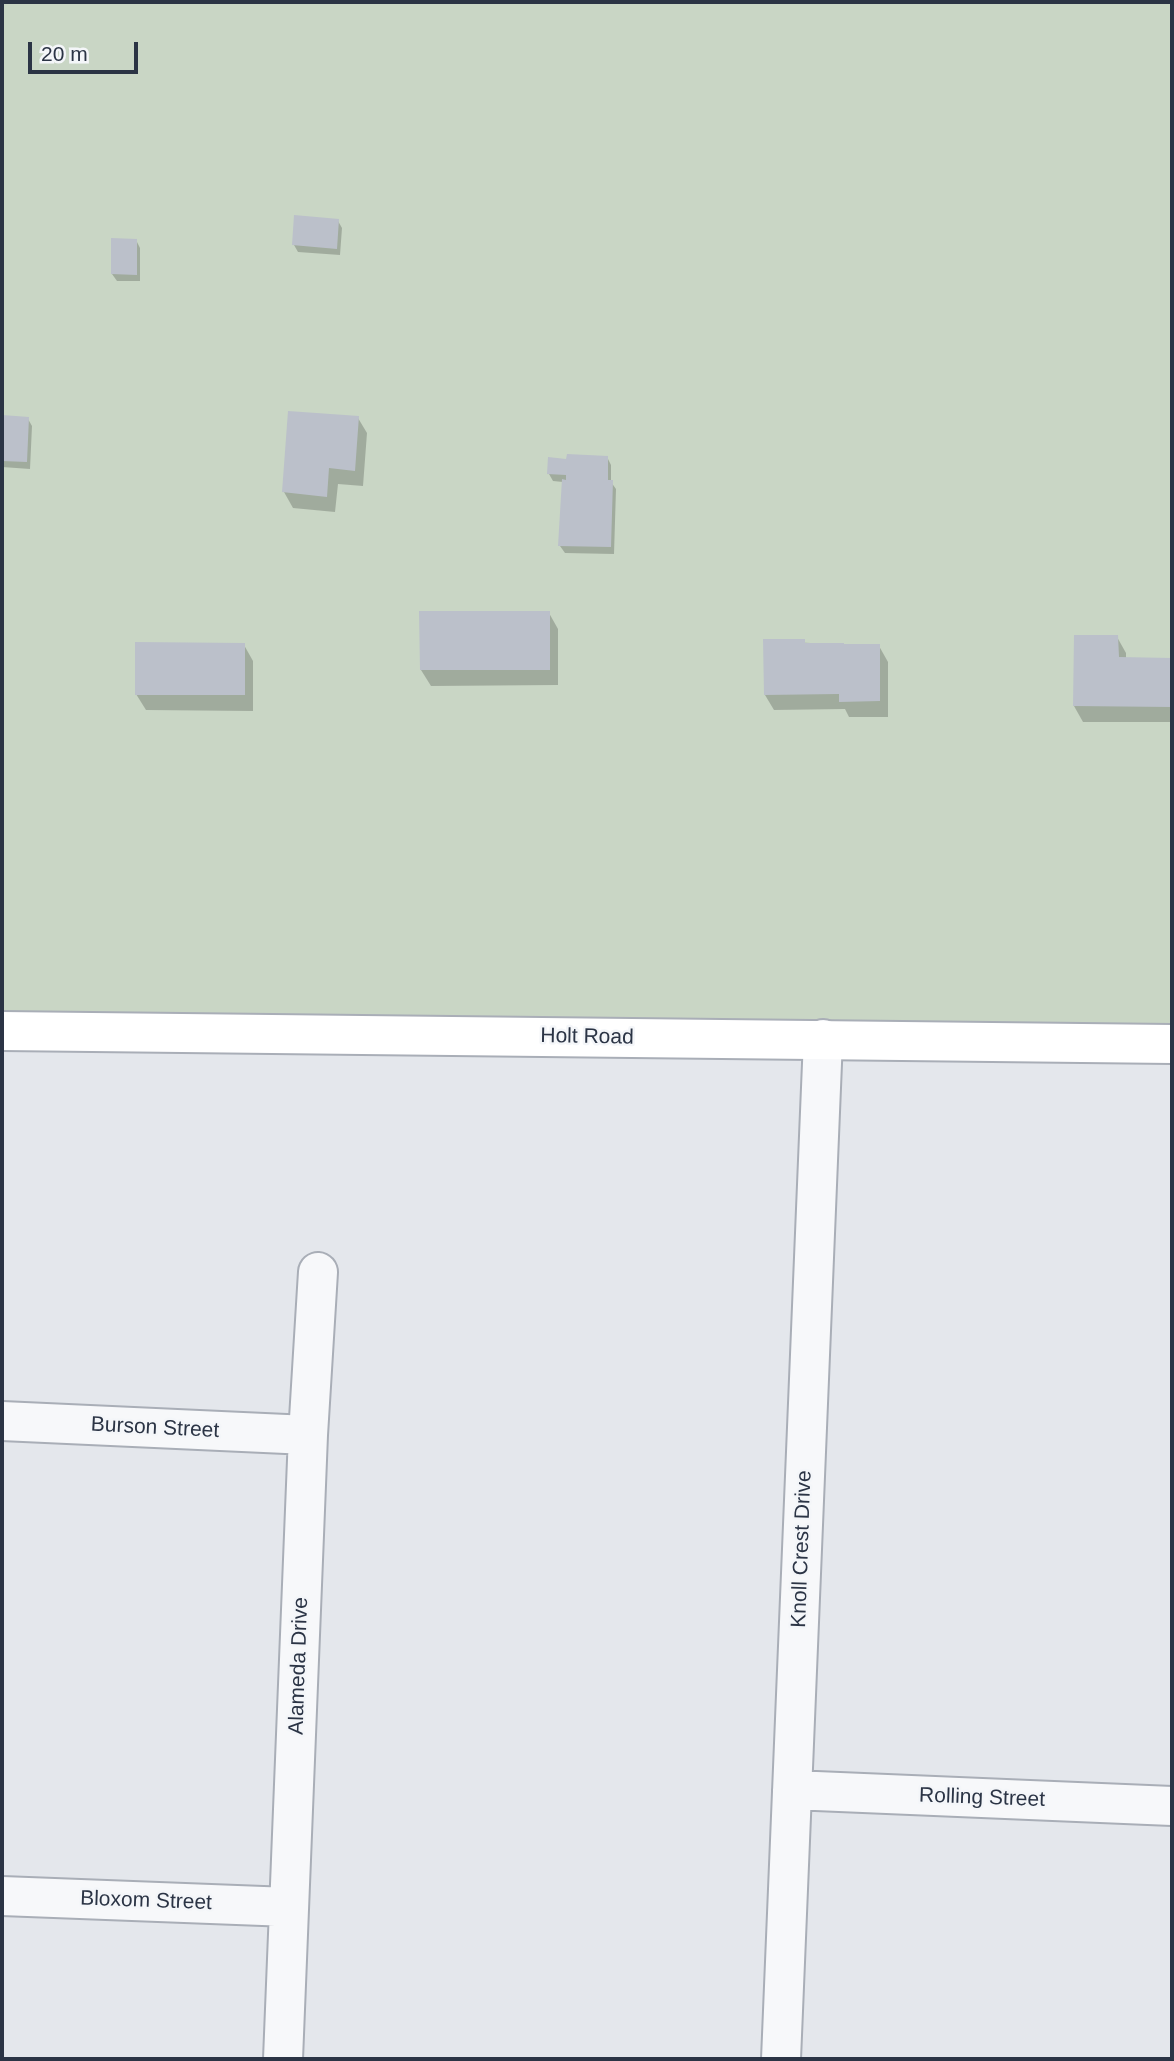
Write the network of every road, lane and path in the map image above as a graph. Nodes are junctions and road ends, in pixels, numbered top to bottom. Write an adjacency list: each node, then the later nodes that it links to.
1 (2, 1031): 2 (main road, Holt Road)
2 (823, 1039): 3 (main road, Holt Road); 7 (street, Knoll Crest Drive)
3 (1172, 1044)
4 (318, 1272): 6 (street, Alameda Drive)
5 (2, 1421): 6 (street, Burson Street)
6 (308, 1435): 10 (street, Alameda Drive)
7 (792, 1790): 8 (street, Rolling Street); 12 (street, Knoll Crest Drive)
8 (1172, 1806)
9 (2, 1896): 10 (street, Bloxom Street)
10 (289, 1907): 11 (street, Alameda Drive)
11 (283, 2059)
12 (781, 2059)

